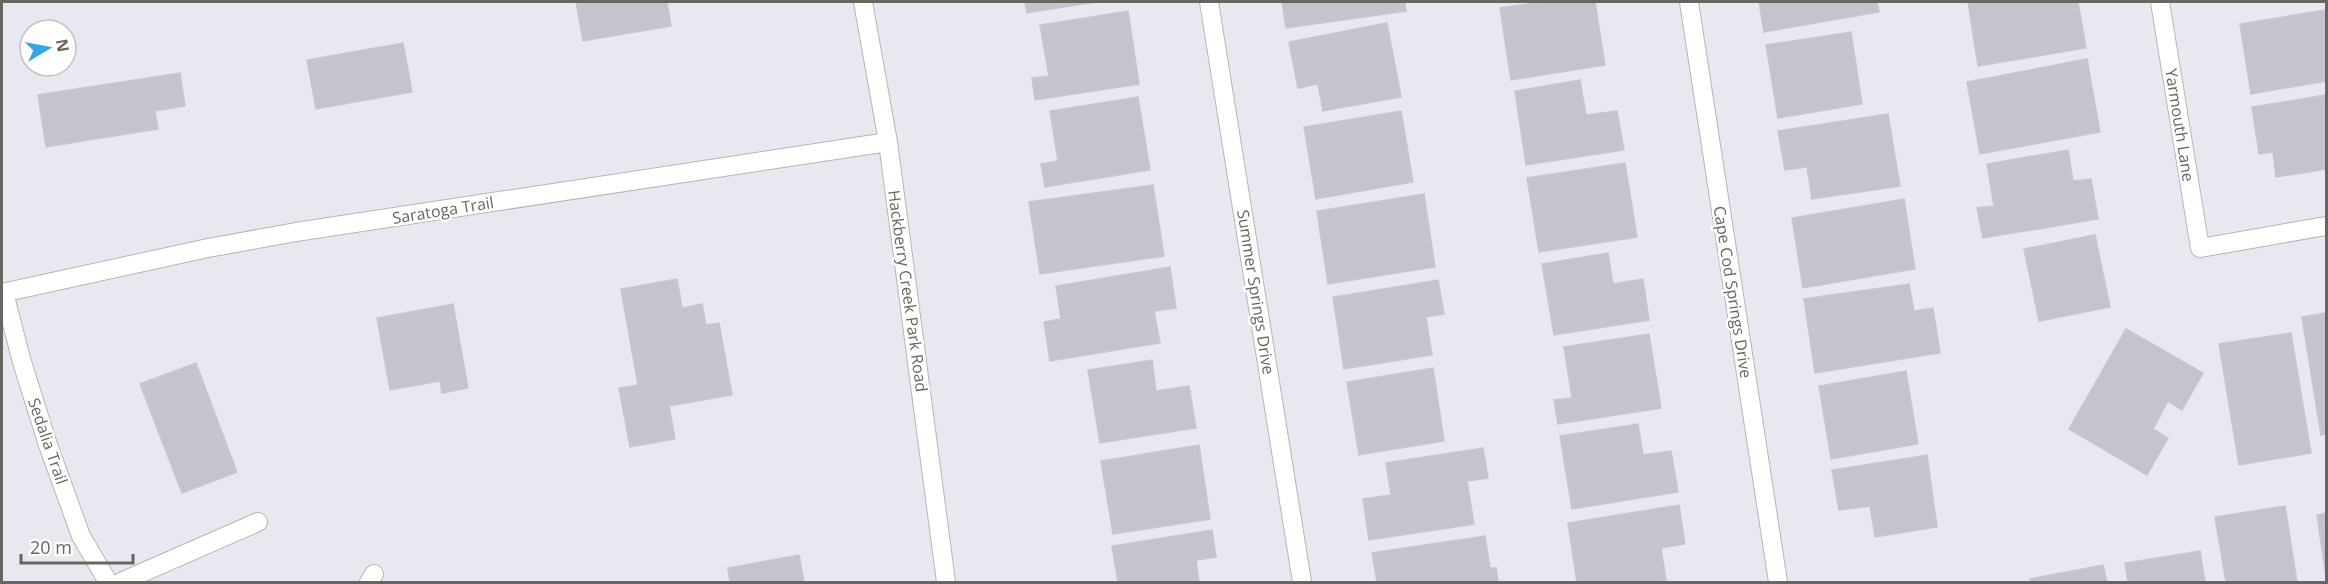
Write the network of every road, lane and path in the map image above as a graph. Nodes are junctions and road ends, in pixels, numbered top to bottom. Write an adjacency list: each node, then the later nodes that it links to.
1 (863, 2): 5 (street, Hackberry Creek Park Road)
2 (1209, 2): 12 (street, Summer Springs Drive)
3 (1689, 2): 13 (street, Cape Cod Springs Drive)
4 (2160, 2): 6 (street, Yarmouth Lane)
5 (888, 142): 7 (street, Saratoga Trail); 11 (street, Hackberry Creek Park Road)
6 (2326, 226)
7 (3, 293): 9 (street, Sedalia Trail)
8 (258, 522): 10 (street)
9 (108, 582)
10 (121, 582)
11 (946, 582)
12 (1302, 582)
13 (1778, 582)

